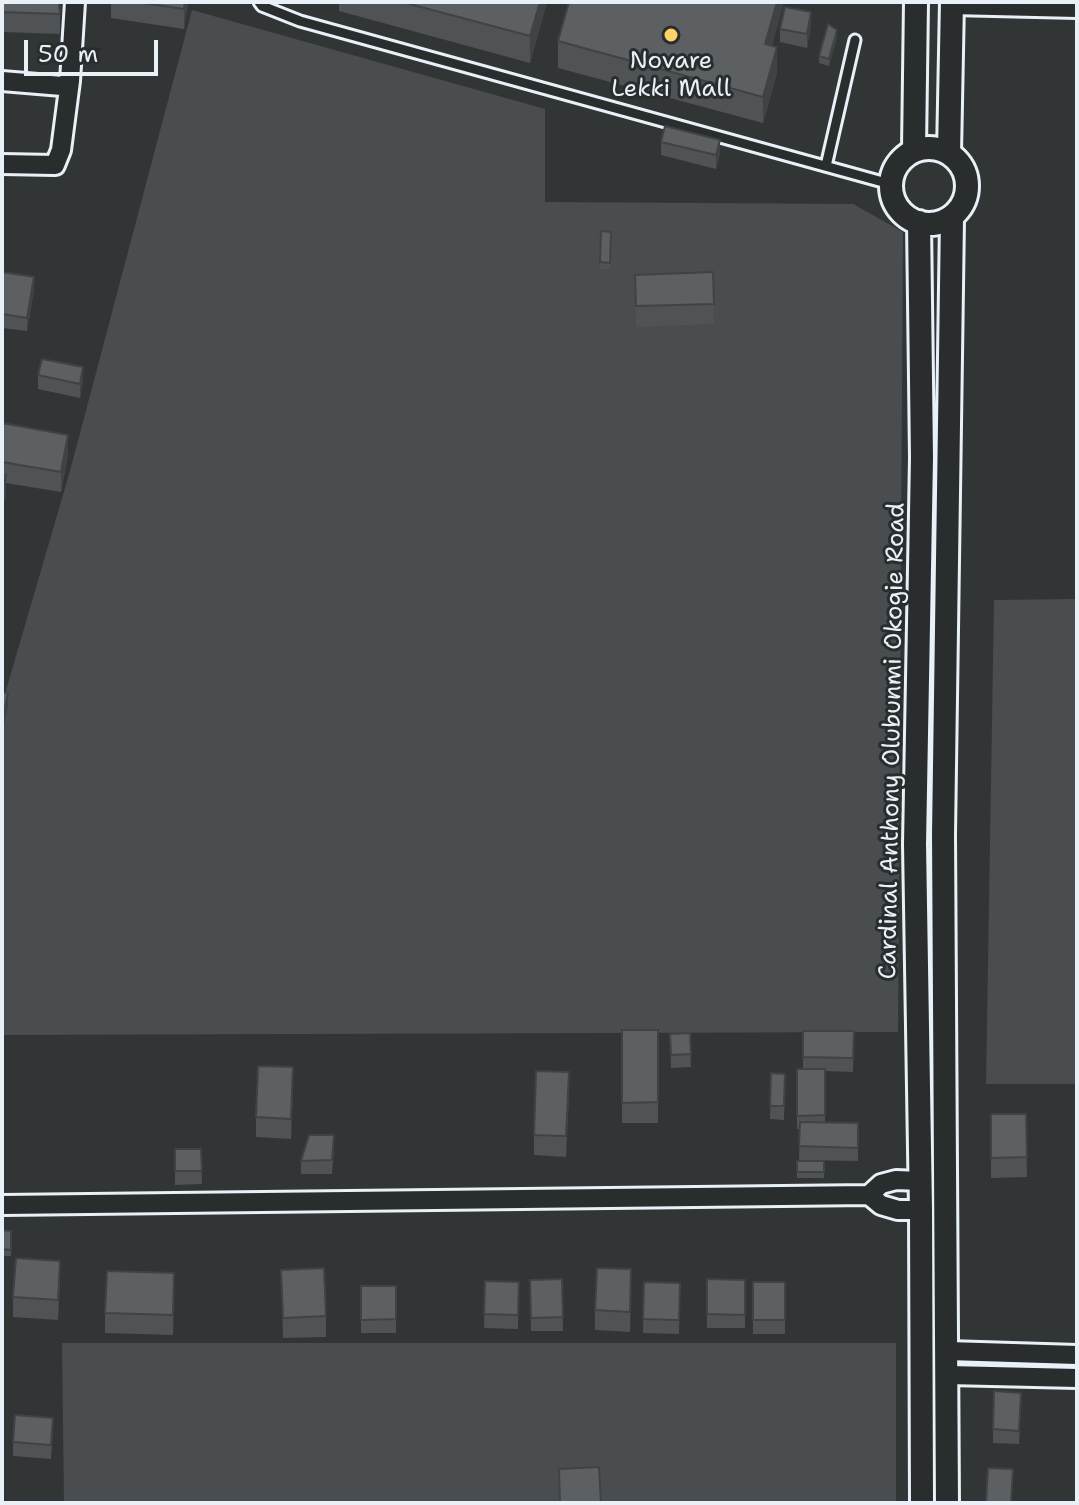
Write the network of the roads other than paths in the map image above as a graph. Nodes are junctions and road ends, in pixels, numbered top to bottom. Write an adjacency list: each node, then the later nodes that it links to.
1 (75, 2): 8 (street)
2 (259, 2): 12 (lane)
3 (916, 2): 9 (street)
4 (952, 4): 5 (street); 10 (street)
5 (1077, 8)
6 (855, 40): 12 (lane)
7 (2, 81): 8 (street)
8 (70, 81): 11 (street)
9 (914, 149): 10 (street); 13 (street)
10 (949, 153): 14 (street)
11 (8, 164)
12 (826, 166): 13 (lane)
13 (890, 184): 15 (street)
14 (952, 219): 15 (street); 20 (street)
15 (919, 222): 16 (street, Cardinal Anthony Olubunmi Okogie Road)
16 (920, 1181): 17 (street); 19 (street, Cardinal Anthony Olubunmi Okogie Road)
17 (869, 1195): 18 (street); 19 (street)
18 (2, 1205)
19 (921, 1210): 24 (street, Cardinal Anthony Olubunmi Okogie Road)
20 (948, 1351): 21 (street); 22 (street)
21 (1077, 1355)
22 (948, 1375): 23 (street); 25 (street)
23 (1077, 1378)
24 (922, 1503)
25 (947, 1503)

